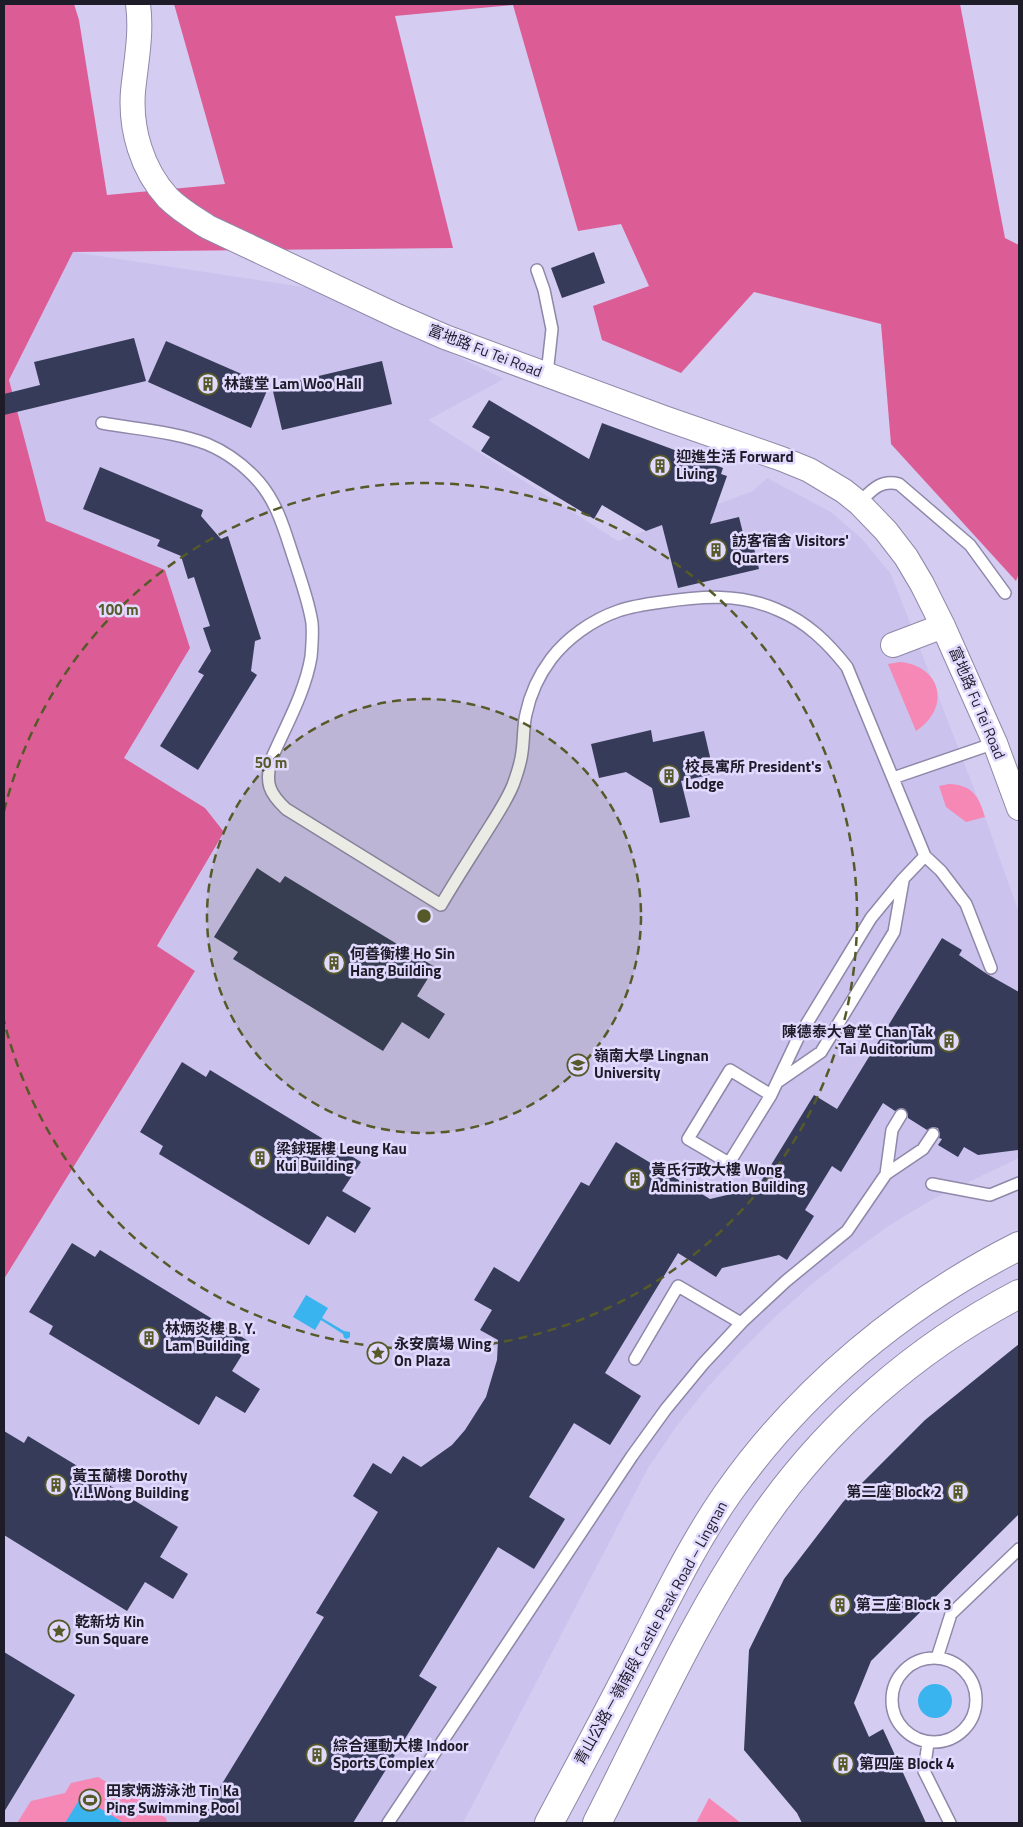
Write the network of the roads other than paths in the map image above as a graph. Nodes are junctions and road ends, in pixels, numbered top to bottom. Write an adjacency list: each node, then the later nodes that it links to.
1 (138, 4): 3 (street, 富地路 Fu Tei Road)
2 (537, 270): 3 (lane)
3 (547, 374): 5 (street, 富地路 Fu Tei Road)
4 (102, 424): 10 (lane)
5 (859, 503): 6 (lane); 7 (street, 富地路 Fu Tei Road)
6 (1005, 593)
7 (943, 626): 8 (street); 9 (street, 富地路 Fu Tei Road)
8 (893, 645)
9 (996, 743): 10 (lane); 11 (street, 富地路 Fu Tei Road)
10 (894, 778): 12 (lane)
11 (1019, 808)
12 (925, 856): 13 (lane); 14 (lane)
13 (903, 879): 15 (lane); 15 (lane)
14 (991, 968)
15 (777, 1083): 16 (lane)
16 (771, 1095): 16 (lane)
17 (901, 1115): 19 (lane)
18 (933, 1134): 19 (lane)
19 (886, 1174): 24 (lane)
20 (1019, 1183): 21 (lane)
21 (932, 1184)
22 (1019, 1246): 30 (main road, 青山公路－嶺南段 Castle Peak Road – Lingnan)
23 (1019, 1294): 31 (main road)
24 (741, 1323): 25 (lane); 29 (lane)
25 (635, 1359)
26 (1019, 1549): 27 (lane)
27 (937, 1658): 28 (lane); 28 (lane)
28 (928, 1743): 32 (lane)
29 (388, 1823)
30 (549, 1823)
31 (598, 1823)
32 (950, 1823)

